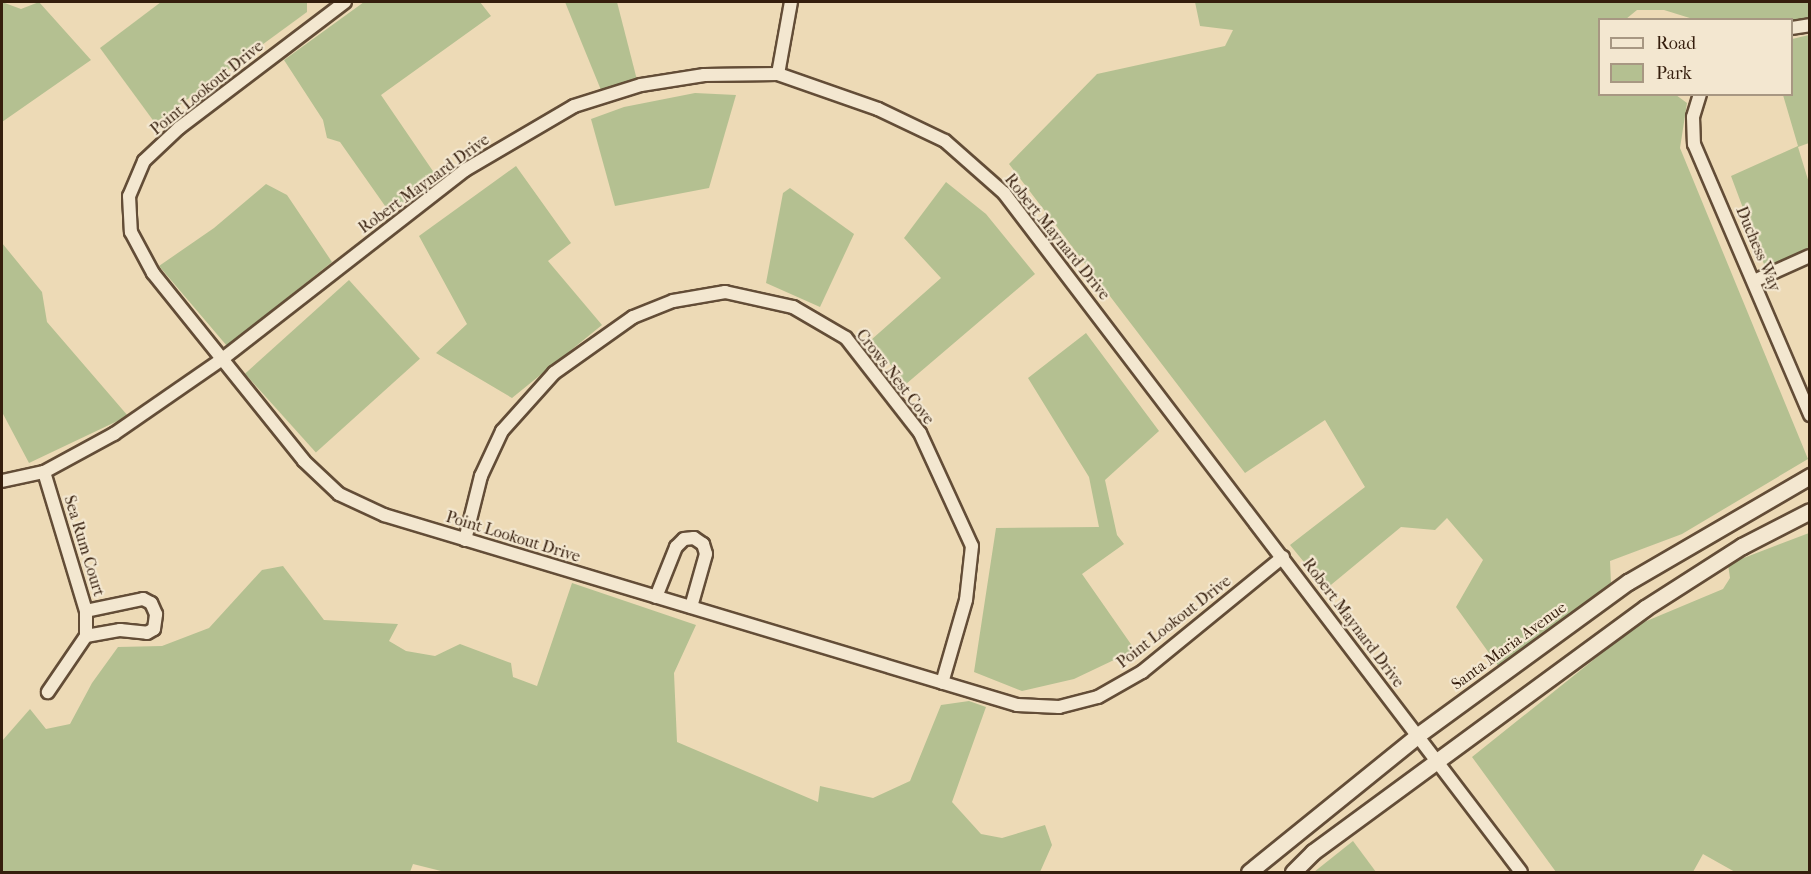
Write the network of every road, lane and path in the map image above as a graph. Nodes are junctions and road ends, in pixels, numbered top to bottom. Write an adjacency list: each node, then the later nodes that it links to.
1 (345, 2): 9 (street, Point Lookout Drive)
2 (791, 2): 5 (street)
3 (1809, 25): 4 (street)
4 (1793, 28)
5 (778, 74): 9 (street, Robert Maynard Drive); 16 (street, Robert Maynard Drive)
6 (1699, 96): 8 (street, Duchess Way)
7 (1809, 256): 8 (street)
8 (1754, 281): 10 (street, Duchess Way)
9 (221, 360): 11 (street, Robert Maynard Drive); 15 (street, Point Lookout Drive)
10 (1809, 415)
11 (44, 471): 13 (street, Robert Maynard Drive); 19 (street, Sea Rum Court)
12 (1809, 476): 23 (street, Santa Maria Avenue)
13 (2, 481)
14 (1809, 511): 24 (street)
15 (465, 540): 17 (street, Point Lookout Drive); 21 (street, Crows Nest Cove)
16 (1282, 557): 21 (street, Point Lookout Drive); 23 (street, Robert Maynard Drive)
17 (656, 597): 18 (street, Point Lookout Drive); 18 (street)
18 (691, 608): 21 (street, Point Lookout Drive)
19 (86, 611): 20 (street, Sea Rum Court); 20 (street)
20 (86, 636): 22 (street)
21 (942, 683)
22 (48, 692)
23 (1418, 735): 24 (street, Robert Maynard Drive); 25 (street, Santa Maria Avenue)
24 (1436, 761): 26 (street); 27 (street, Robert Maynard Drive)
25 (1250, 873)
26 (1293, 873)
27 (1521, 873)

